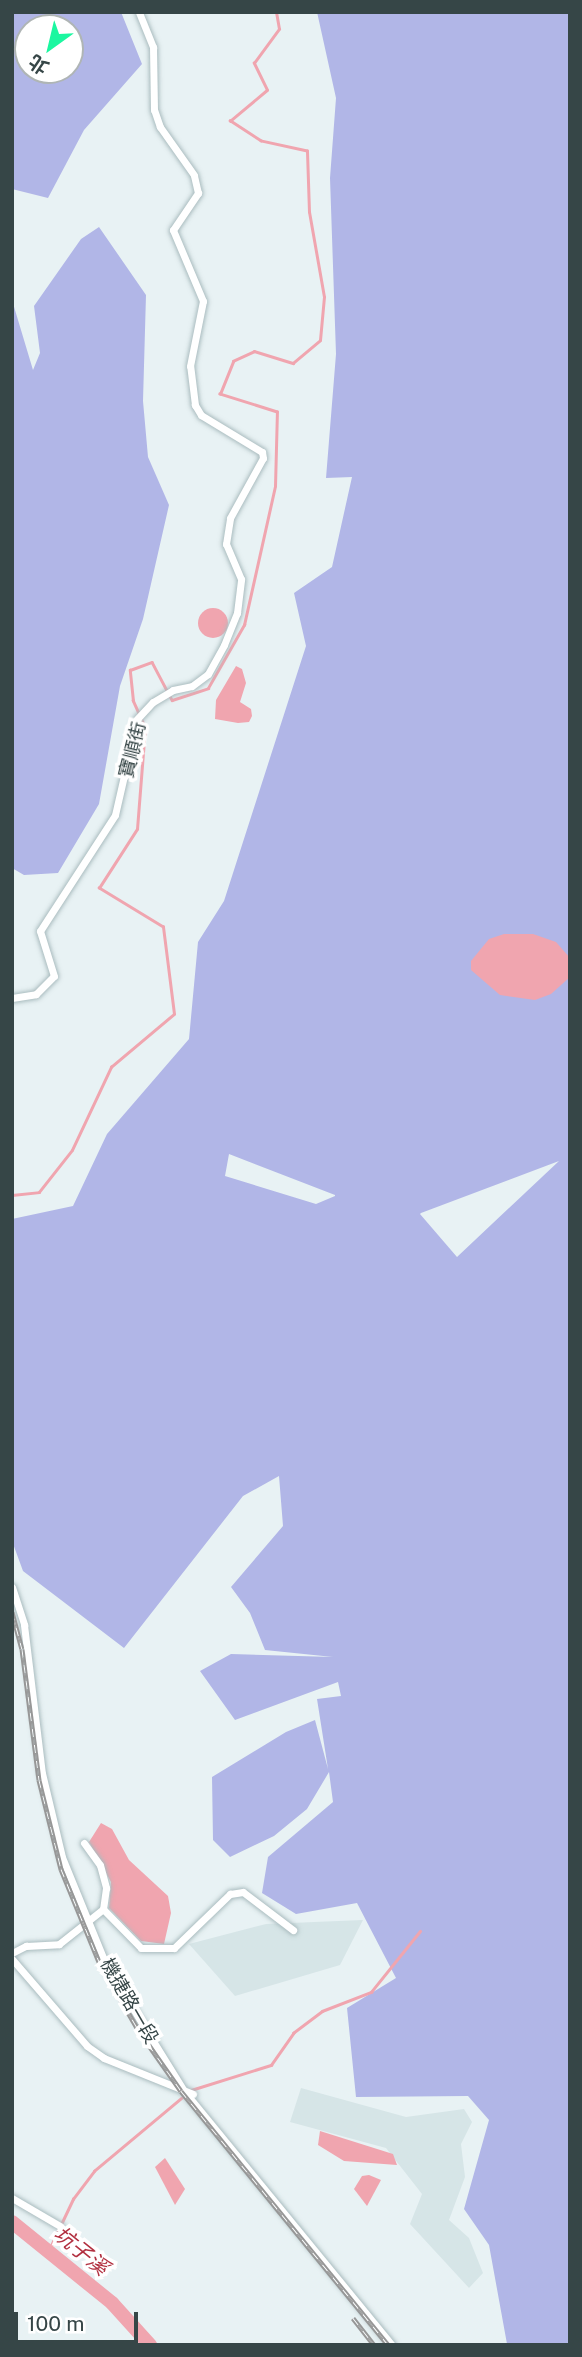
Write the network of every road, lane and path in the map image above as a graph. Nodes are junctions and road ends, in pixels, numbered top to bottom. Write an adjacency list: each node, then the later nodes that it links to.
1 (139, 12): 2 (street, 寶順街)
2 (12, 998)
3 (12, 1587): 6 (street, 機捷路一段)
4 (84, 1843): 5 (street)
5 (103, 1909): 6 (street); 7 (street)
6 (87, 1924): 8 (street); 10 (street, 機捷路一段)
7 (293, 1930)
8 (12, 1953)
9 (12, 1959): 10 (street)
10 (187, 2093): 13 (street, 機捷路一段)
11 (12, 2198): 12 (street)
12 (60, 2226)
13 (392, 2345)

